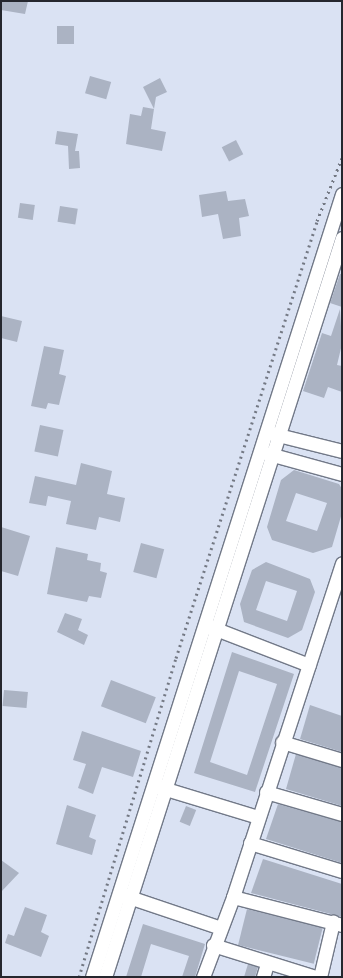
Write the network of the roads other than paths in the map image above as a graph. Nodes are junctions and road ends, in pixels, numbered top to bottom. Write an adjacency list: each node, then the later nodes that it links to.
1 (342, 194): 2 (street)
2 (337, 227): 4 (street)
3 (342, 238): 4 (street)
4 (272, 433): 5 (street); 6 (street)
5 (342, 451)
6 (266, 453): 7 (street); 10 (street); 11 (street)
7 (342, 474)
8 (342, 563): 9 (street)
9 (338, 588): 12 (street)
10 (203, 625): 11 (street); 15 (street)
11 (216, 629): 12 (street); 15 (street)
12 (309, 665): 13 (street)
13 (282, 742): 14 (street); 16 (street)
14 (342, 760)
15 (159, 787): 18 (street); 21 (street)
16 (266, 792): 17 (street); 18 (street)
17 (342, 814)
18 (258, 817): 19 (street)
19 (250, 842): 20 (street); 22 (street)
20 (342, 871)
21 (125, 896): 24 (street); 27 (street); 28 (street)
22 (233, 897): 23 (street); 24 (street)
23 (338, 923): 32 (street)
24 (222, 928): 25 (street)
25 (213, 945): 26 (street); 29 (street)
26 (268, 964): 30 (street); 31 (street)
27 (92, 977)
28 (105, 977)
29 (203, 977)
30 (263, 977)
31 (316, 977)
32 (320, 977)

